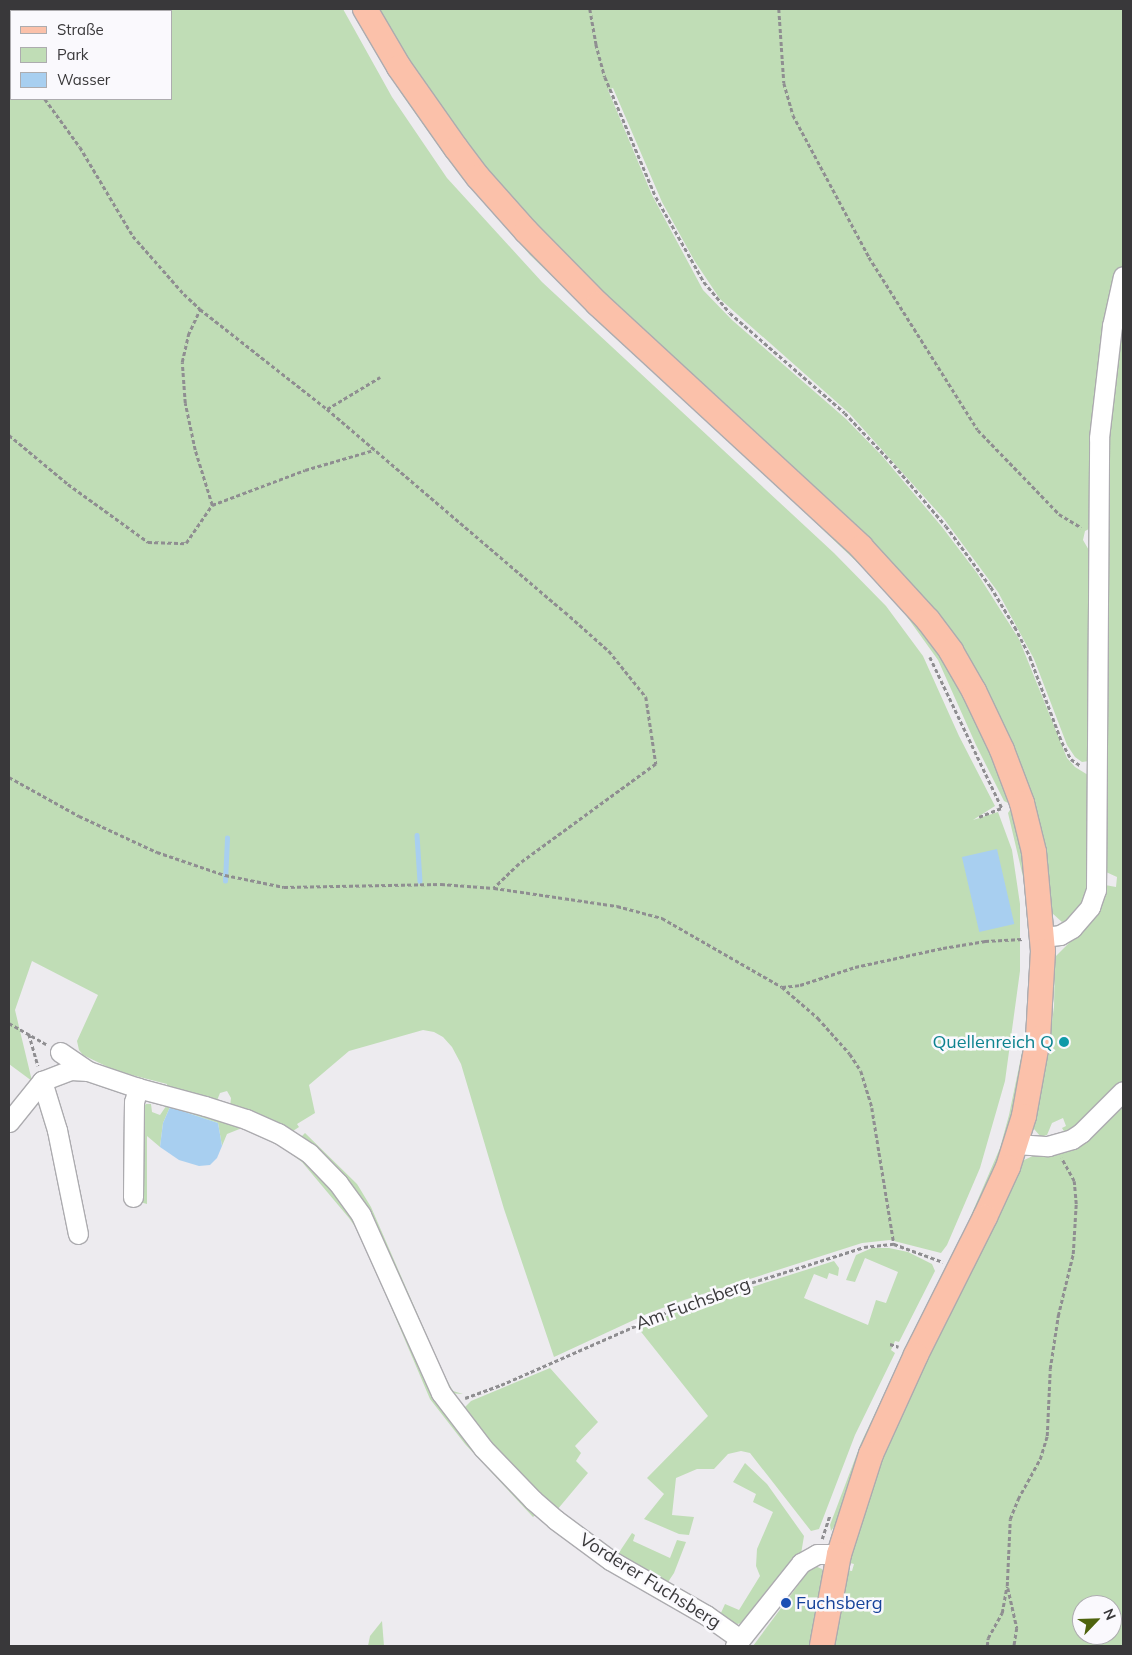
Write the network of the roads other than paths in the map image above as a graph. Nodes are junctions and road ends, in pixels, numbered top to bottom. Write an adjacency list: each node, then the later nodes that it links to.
1 (365, 9): 3 (main road)
2 (1123, 276): 3 (street)
3 (1035, 938): 10 (main road)
4 (60, 1052): 5 (street)
5 (88, 1071): 6 (street); 7 (street, Vorderer Fuchsberg)
6 (42, 1081): 9 (street); 12 (street)
7 (138, 1088): 11 (street); 14 (street, Vorderer Fuchsberg)
8 (1123, 1091): 10 (street)
9 (9, 1122)
10 (1016, 1144): 13 (main road)
11 (133, 1197)
12 (78, 1234)
13 (838, 1554): 14 (street); 15 (main road)
14 (738, 1643)
15 (822, 1646)

